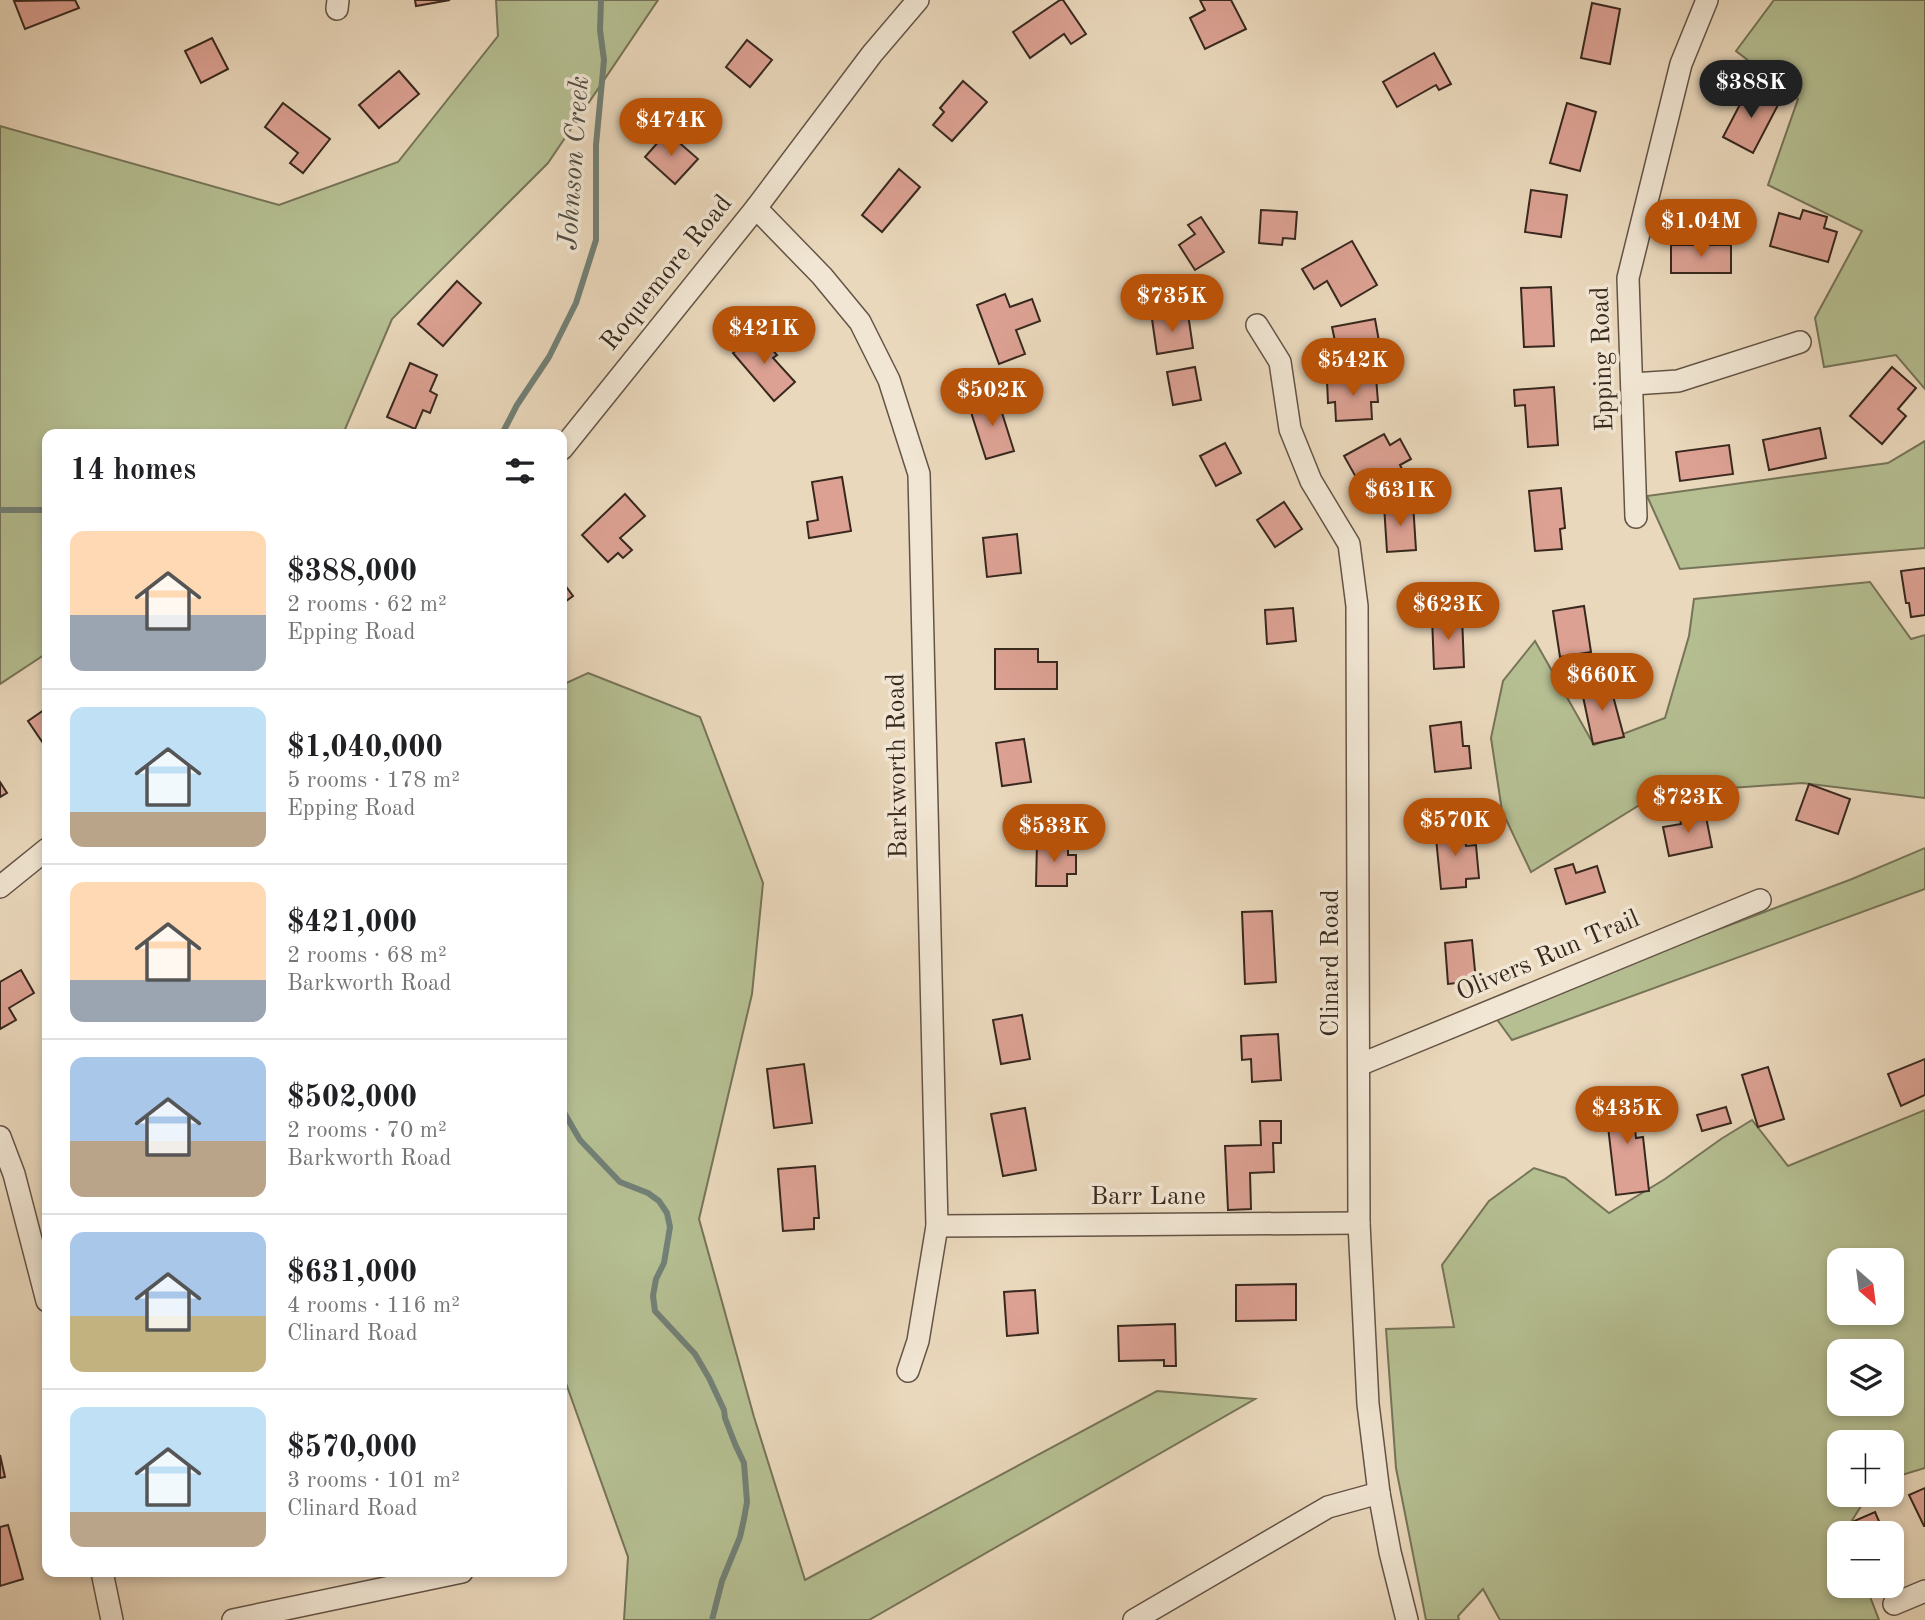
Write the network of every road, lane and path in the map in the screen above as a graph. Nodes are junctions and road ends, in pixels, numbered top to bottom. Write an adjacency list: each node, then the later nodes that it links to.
1 (918, 0): 3 (street, Roquemore Road)
2 (1707, 0): 6 (street, Epping Road)
3 (756, 208): 7 (street, Roquemore Road); 15 (street, Barkworth Road)
4 (1257, 324): 12 (street, Clinard Road)
5 (1800, 342): 6 (street)
6 (1633, 384): 8 (street, Epping Road)
7 (567, 443)
8 (1636, 517)
9 (42, 853): 10 (street)
10 (0, 887)
11 (1759, 900): 12 (street, Olivers Run Trail)
12 (1359, 1065): 14 (street, Clinard Road)
13 (0, 1138): 16 (street)
14 (1359, 1223): 15 (street, Barr Lane); 18 (street, Clinard Road)
15 (937, 1226): 17 (street, Barkworth Road)
16 (42, 1282)
17 (908, 1371)
18 (1379, 1493): 25 (street); 26 (street, Clinard Road)
19 (103, 1577): 23 (street)
20 (438, 1577): 24 (street)
21 (1925, 1591): 22 (street)
22 (1894, 1604)
23 (112, 1620)
24 (233, 1620)
25 (1133, 1620)
26 (1407, 1620)

